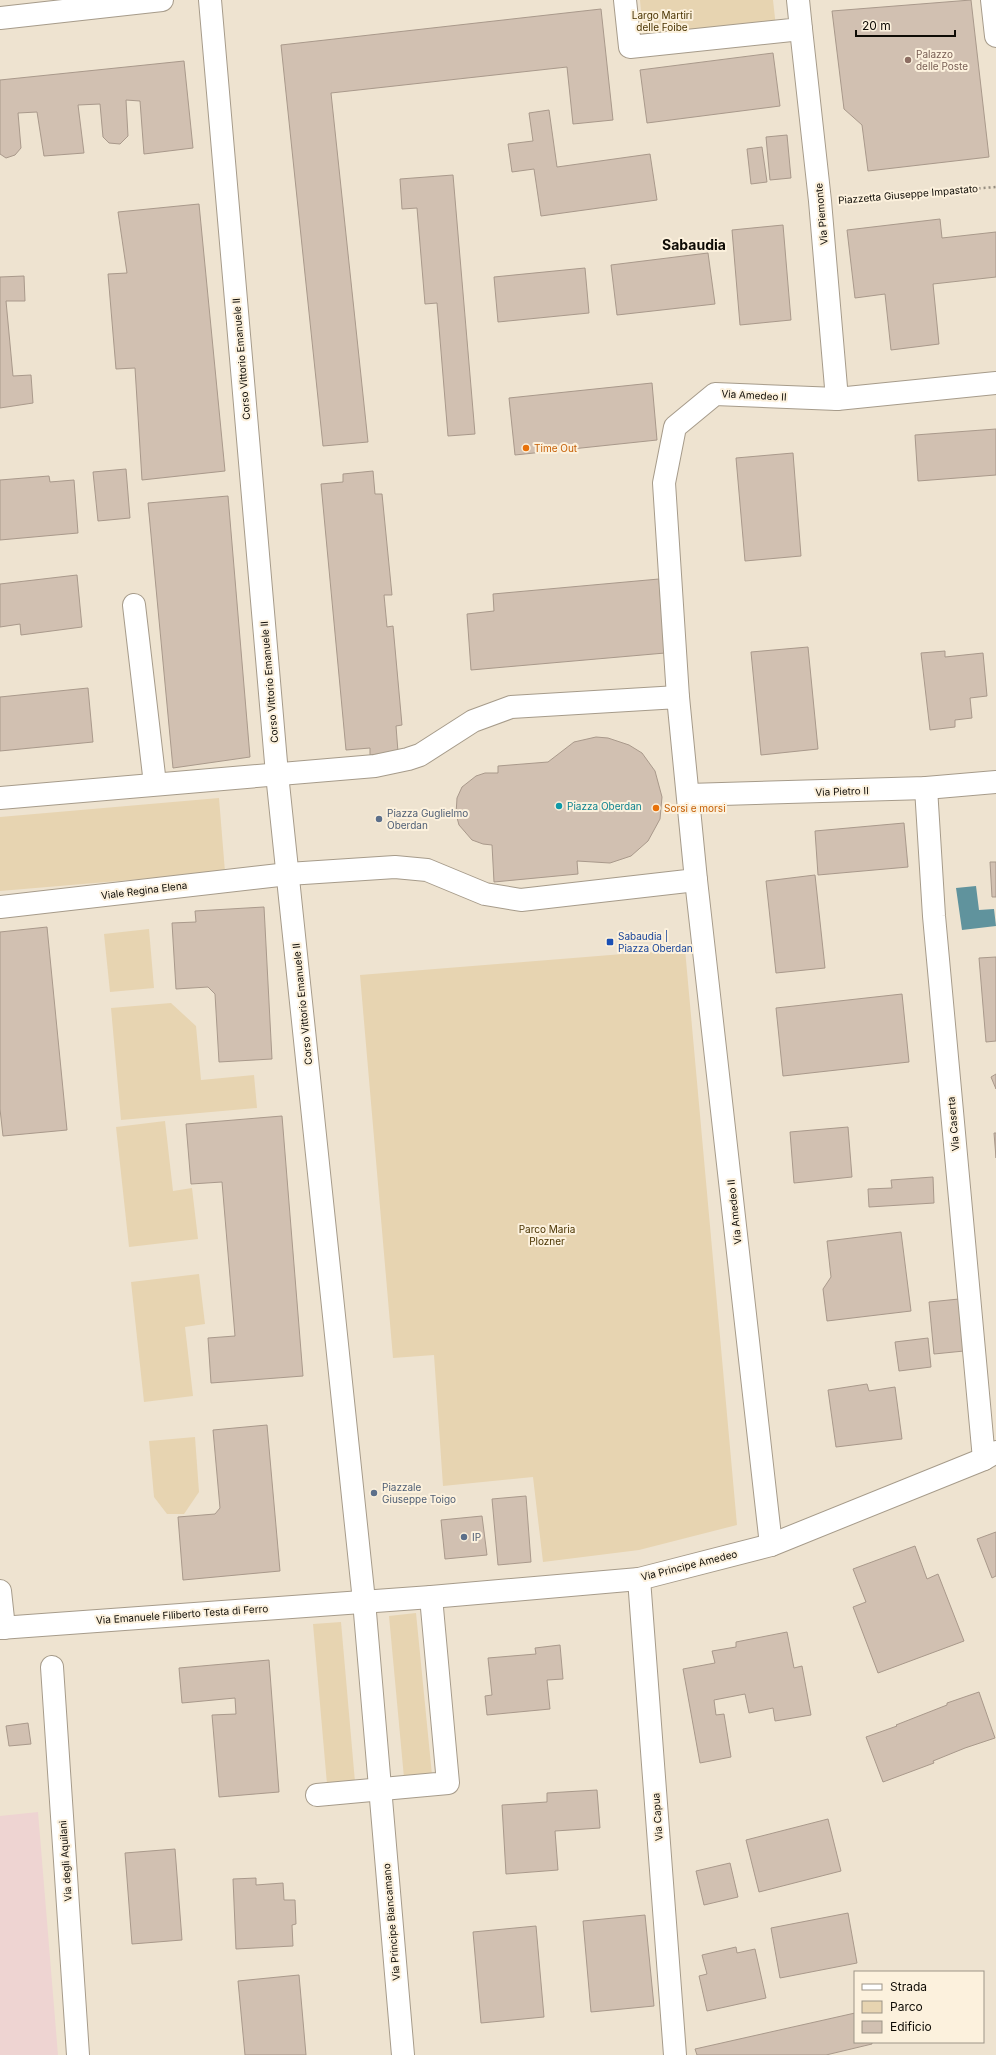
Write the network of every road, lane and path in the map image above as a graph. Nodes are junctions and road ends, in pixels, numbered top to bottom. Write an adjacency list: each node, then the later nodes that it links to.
1 (162, 0): 6 (street)
2 (210, 0): 15 (street, Corso Vittorio Emanuele II)
3 (625, 0): 7 (street)
4 (798, 0): 7 (street)
5 (992, 0): 8 (street)
6 (0, 18)
7 (801, 29): 10 (street, Via Piemonte)
8 (996, 36)
9 (996, 187): 10 (path, Piazzetta Giuseppe Impastato)
10 (820, 201): 12 (street, Via Piemonte)
11 (996, 383): 12 (street, Via Amedeo II)
12 (837, 399): 14 (street, Via Amedeo II)
13 (134, 605): 17 (street)
14 (678, 697): 15 (street); 19 (street)
15 (277, 774): 17 (street); 21 (street, Corso Vittorio Emanuele II)
16 (996, 782): 18 (street, Via Pietro II)
17 (155, 784): 20 (street)
18 (926, 788): 19 (street, Via Pietro II); 24 (street, Via Caserta)
19 (688, 795): 22 (street)
20 (0, 798)
21 (288, 874): 22 (street); 23 (street, Viale Regina Elena); 29 (street, Corso Vittorio Emanuele II)
22 (696, 880): 25 (street, Via Amedeo II)
23 (0, 907)
24 (990, 1455): 25 (street, Via Principe Amedeo)
25 (771, 1545): 26 (street, Via Principe Amedeo)
26 (639, 1579): 28 (street, Via Principe Amedeo); 36 (street, Via Capua)
27 (0, 1592): 30 (street)
28 (431, 1596): 29 (street, Via Principe Amedeo); 32 (street)
29 (364, 1601): 30 (street, Via Emanuele Filiberto Testa di Ferro); 32 (street)
30 (2, 1628)
31 (52, 1667): 34 (street, Via degli Aquilani)
32 (379, 1790): 33 (street); 35 (street, Via Principe Biancamano)
33 (317, 1796)
34 (78, 2055)
35 (403, 2055)
36 (675, 2055)

